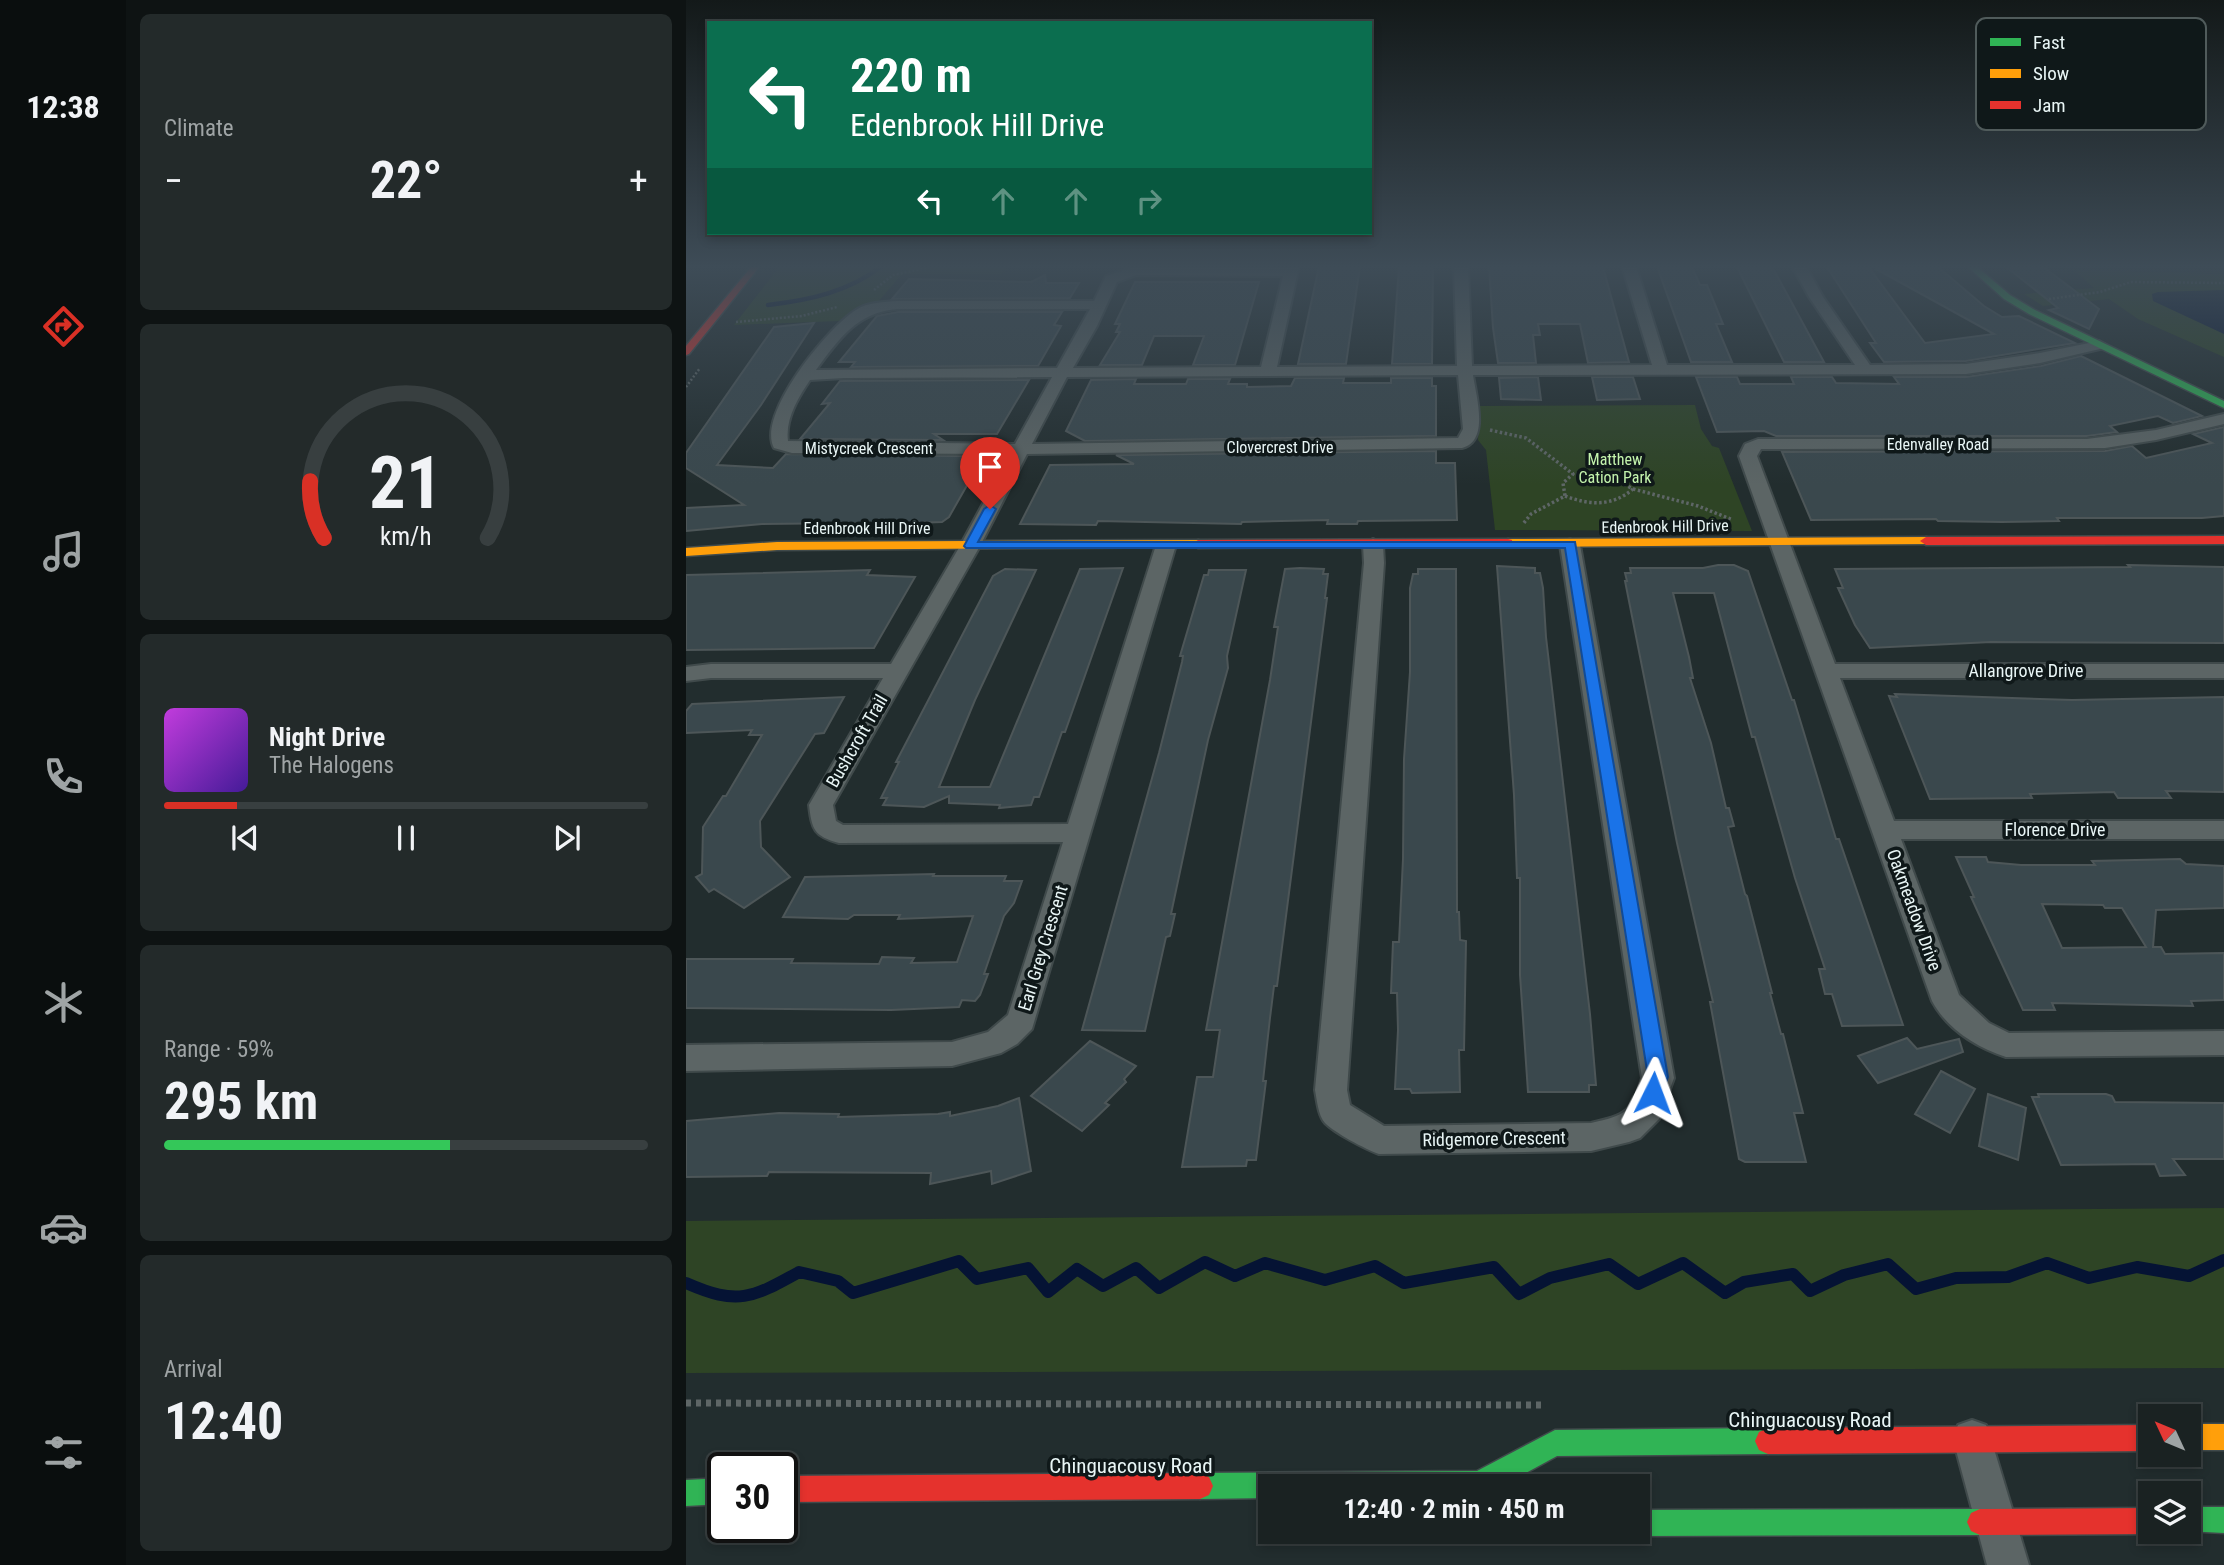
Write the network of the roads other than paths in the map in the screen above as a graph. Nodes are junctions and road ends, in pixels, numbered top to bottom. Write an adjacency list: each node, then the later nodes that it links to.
1 (833, 339): 14 (street, Mistycreek Crescent)
2 (1083, 339): 13 (street, Bushcroft Trail)
3 (1275, 339): 11 (street)
4 (1464, 339): 12 (street)
5 (1651, 339): 9 (street)
6 (1846, 339): 10 (street)
7 (2087, 339): 8 (street)
8 (2099, 345): 10 (street); 15 (street)
9 (1661, 370): 10 (street); 12 (street)
10 (1866, 370)
11 (1268, 371): 12 (street); 13 (street)
12 (1465, 371): 17 (street, Clovercrest Drive)
13 (1064, 372): 14 (street); 17 (street, Bushcroft Trail)
14 (804, 376): 17 (street, Mistycreek Crescent)
15 (2224, 405)
16 (2224, 419): 19 (street, Edenvalley Road)
17 (1021, 449): 23 (street, Bushcroft Trail)
18 (2224, 540): 19 (street, Edenbrook Hill Drive)
19 (1781, 543): 22 (street, Edenbrook Hill Drive); 26 (street, Oakmeadow Drive)
20 (1166, 545): 21 (street, Edenbrook Hill Drive); 23 (street, Edenbrook Hill Drive); 31 (street, Earl Grey Crescent)
21 (1373, 545): 22 (street, Edenbrook Hill Drive); 22 (street, Ridgemore Crescent)
22 (1570, 545)
23 (970, 546): 24 (street, Edenbrook Hill Drive); 25 (street, Bushcroft Trail)
24 (686, 552)
25 (898, 671): 28 (street); 31 (street, Bushcroft Trail)
26 (1828, 671): 27 (street, Allangrove Drive); 29 (street, Oakmeadow Drive)
27 (2224, 671)
28 (686, 674)
29 (1885, 830): 30 (street, Florence Drive); 32 (street, Oakmeadow Drive)
30 (2224, 830)
31 (1079, 833): 33 (street, Earl Grey Crescent)
32 (2224, 1043)
33 (686, 1058)
34 (2202, 1437): 35 (street)
35 (2224, 1437)
36 (2138, 1438): 37 (street, Chinguacousy Road)
37 (1972, 1439): 38 (street, Chinguacousy Road); 45 (street)
38 (1500, 1474)
39 (1258, 1486): 40 (street, Chinguacousy Road)
40 (798, 1489)
41 (707, 1492): 42 (street)
42 (686, 1493)
43 (2201, 1520): 44 (street)
44 (2224, 1520)
45 (1995, 1521): 46 (street); 47 (street); 48 (street)
46 (2138, 1521)
47 (1650, 1523)
48 (2008, 1565)

